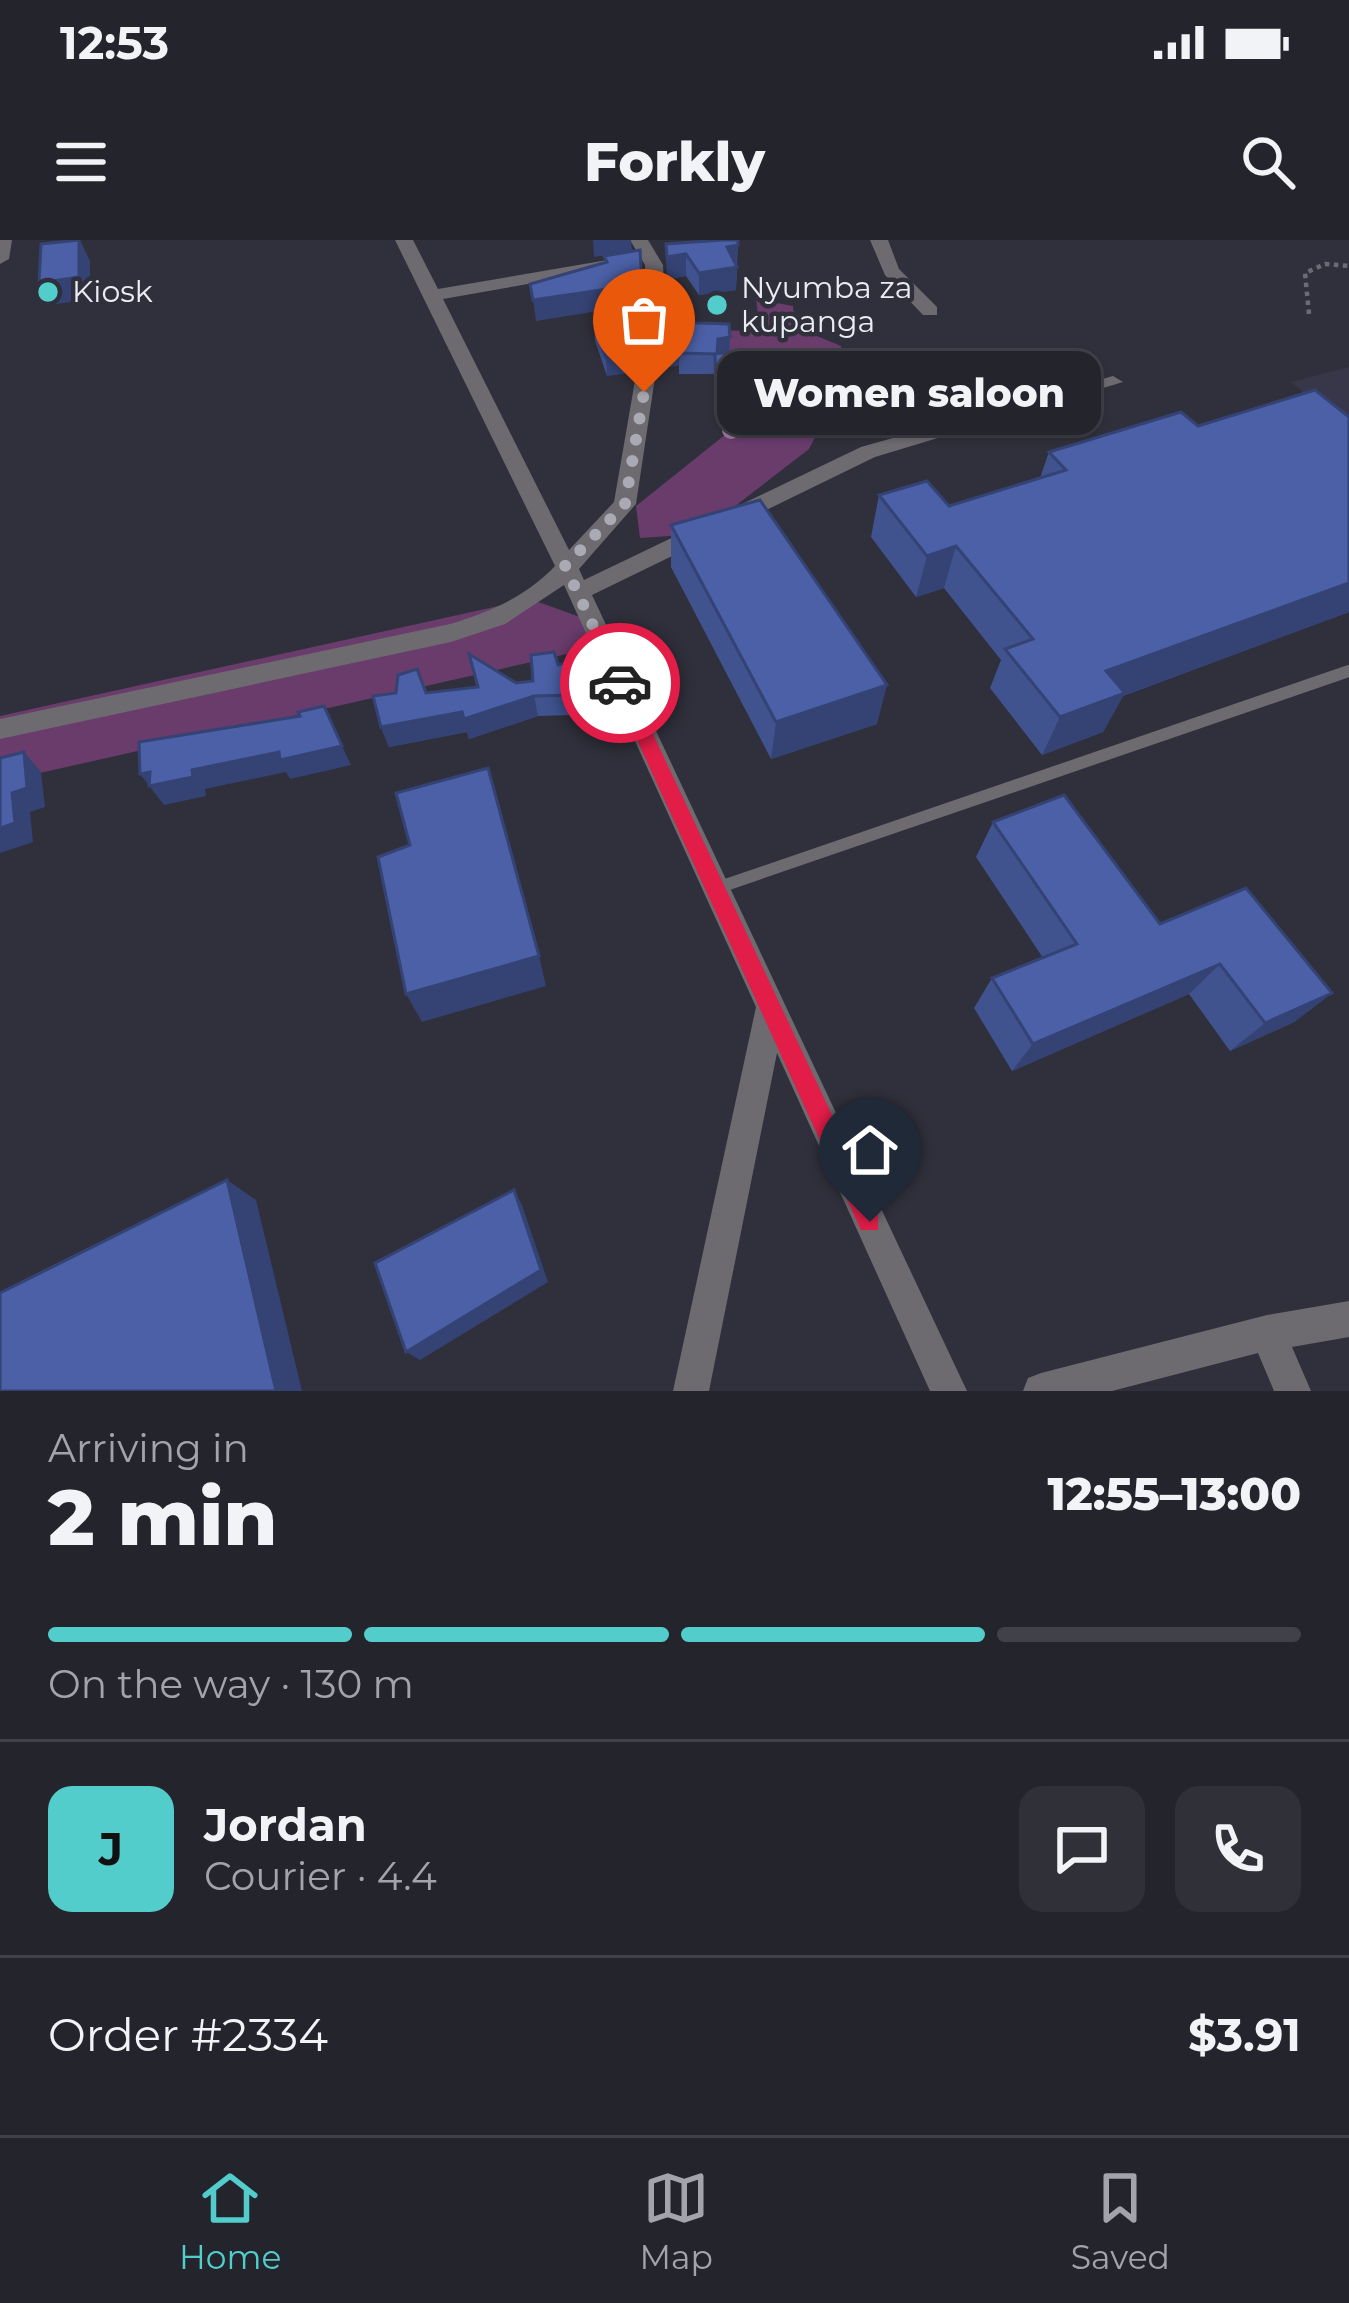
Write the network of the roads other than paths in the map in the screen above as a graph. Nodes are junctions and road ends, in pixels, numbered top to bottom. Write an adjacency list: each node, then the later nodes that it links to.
1 (3, 240): 5 (street)
2 (404, 240): 6 (street)
3 (879, 240): 7 (street)
4 (653, 251): 6 (street); 9 (street)
5 (0, 259)
6 (430, 296): 9 (street)
7 (930, 311)
8 (1113, 382): 10 (street)
9 (565, 566): 10 (street); 12 (street)
10 (579, 592): 13 (street)
11 (1349, 671): 13 (lane)
12 (0, 729)
13 (714, 889): 14 (street)
14 (770, 1010): 17 (street); 18 (street)
15 (1349, 1319): 16 (street)
16 (1267, 1334): 19 (street); 20 (street)
17 (691, 1391)
18 (949, 1391)
19 (1041, 1391)
20 (1293, 1391)

